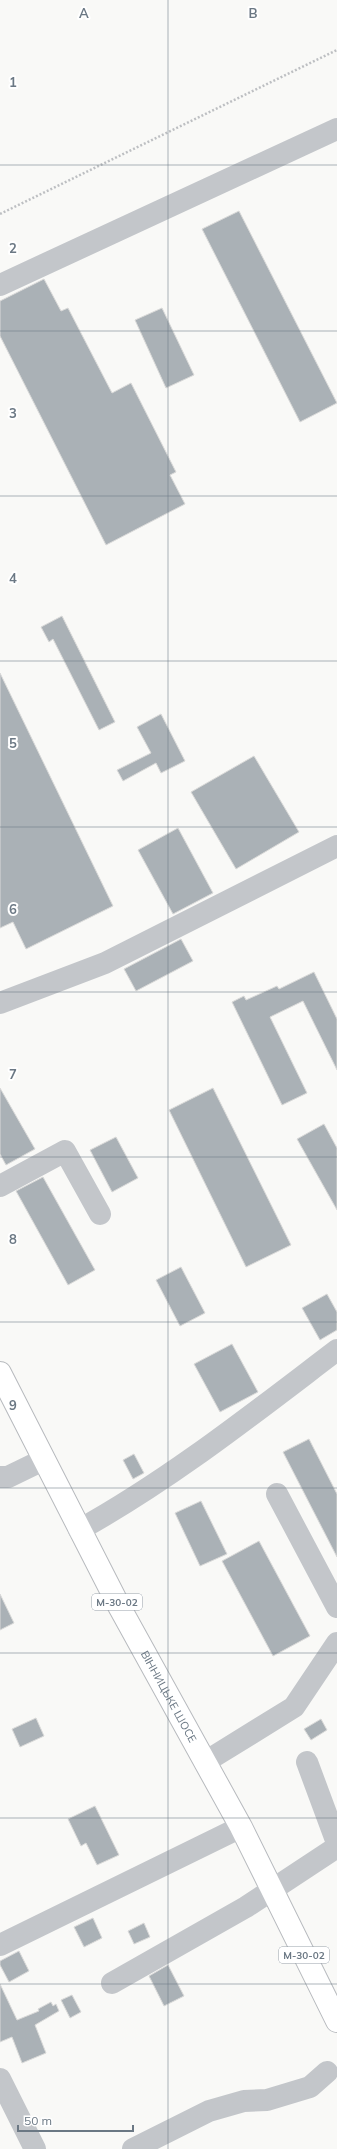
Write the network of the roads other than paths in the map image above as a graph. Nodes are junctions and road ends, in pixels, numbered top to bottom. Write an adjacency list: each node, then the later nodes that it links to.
1 (337, 129): 2 (street)
2 (0, 285)
3 (337, 846): 4 (street)
4 (0, 1003)
5 (0, 1186): 6 (street)
6 (100, 1214)
7 (337, 1350): 12 (street)
8 (0, 1373): 9 (main road, ВІННИЦЬКЕ ШОСЕ / М-30-02)
9 (43, 1460): 10 (street); 12 (main road, ВІННИЦЬКЕ ШОСЕ / М-30-02)
10 (0, 1477)
11 (278, 1494): 13 (street)
12 (79, 1530): 15 (main road, ВІННИЦЬКЕ ШОСЕ / М-30-02)
13 (337, 1607)
14 (337, 1643): 15 (street)
15 (205, 1762): 17 (main road, ВІННИЦЬКЕ ШОСЕ / М-30-02)
16 (307, 1762): 18 (street)
17 (241, 1827): 20 (main road, ВІННИЦЬКЕ ШОСЕ / М-30-02); 21 (street)
18 (337, 1843)
19 (337, 1848): 20 (street)
20 (272, 1890): 22 (street); 23 (main road, ВІННИЦЬКЕ ШОСЕ / М-30-02)
21 (0, 1945)
22 (112, 1983)
23 (337, 2021)
24 (328, 2072): 27 (street)
25 (0, 2078): 26 (street)
26 (35, 2149)
27 (133, 2149)

